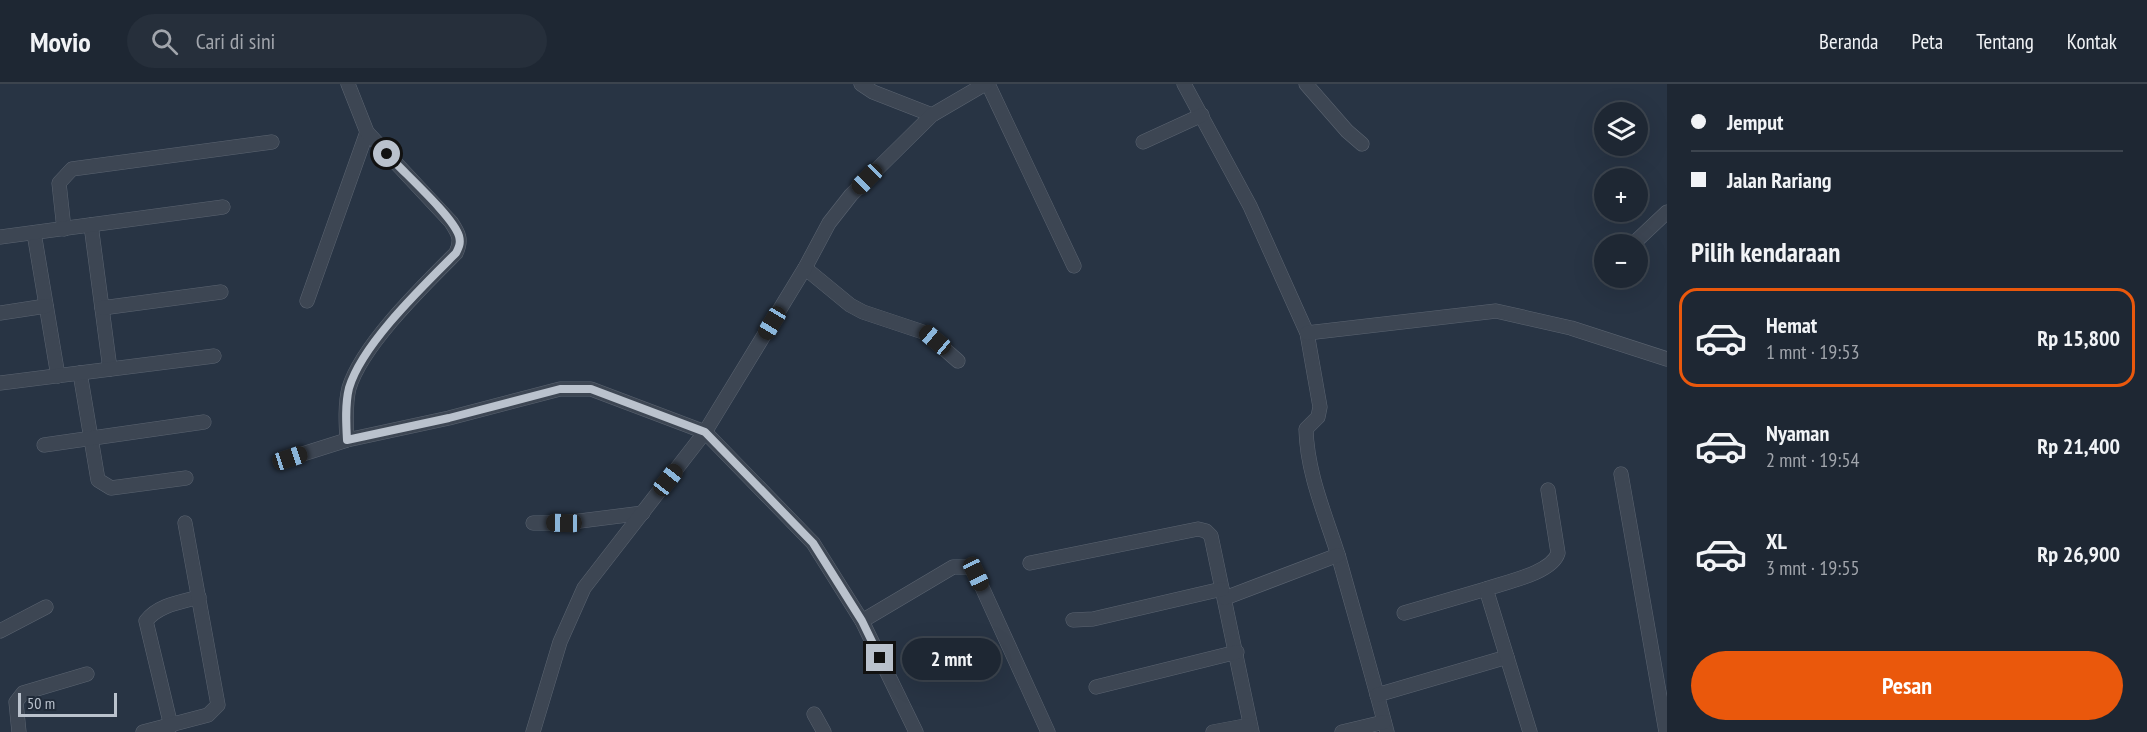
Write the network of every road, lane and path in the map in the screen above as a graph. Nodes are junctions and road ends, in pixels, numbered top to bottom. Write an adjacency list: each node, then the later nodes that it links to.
1 (348, 84): 8 (street)
2 (861, 84): 6 (street)
3 (986, 84): 6 (street); 19 (street)
4 (1184, 84): 7 (street)
5 (1306, 84): 11 (street)
6 (932, 115): 20 (street)
7 (1202, 115): 10 (street); 26 (street)
8 (368, 132): 22 (street); 37 (street)
9 (272, 142): 15 (street)
10 (1143, 142)
11 (1362, 144)
12 (223, 207): 14 (street)
13 (1667, 212): 17 (street)
14 (91, 225): 15 (street); 24 (street)
15 (64, 229): 16 (street)
16 (34, 233): 18 (street); 23 (street)
17 (1644, 234)
18 (0, 237)
19 (1074, 266)
20 (805, 268): 29 (street); 35 (street)
21 (221, 292): 24 (street)
22 (307, 302)
23 (46, 306): 25 (street); 32 (street)
24 (102, 308): 30 (street)
25 (0, 313)
26 (1307, 333): 28 (street); 46 (street)
27 (214, 356): 30 (street)
28 (1667, 359)
29 (958, 361)
30 (110, 369): 31 (street)
31 (80, 373): 32 (street); 36 (street)
32 (58, 376): 33 (street)
33 (0, 383)
34 (204, 422): 36 (street)
35 (705, 432): 37 (street); 43 (street); 54 (street)
36 (91, 437): 38 (street); 41 (street)
37 (347, 440): 39 (street)
38 (45, 445)
39 (290, 458)
40 (1620, 474): 74 (street)
41 (186, 478)
42 (1548, 490): 48 (street)
43 (643, 513): 45 (street); 67 (street)
44 (185, 523): 50 (street)
45 (533, 523)
46 (1338, 555): 49 (street); 60 (street)
47 (1030, 563): 49 (street)
48 (1486, 589): 52 (street); 57 (street)
49 (1223, 593): 53 (street); 56 (street)
50 (199, 597): 62 (street); 62 (street)
51 (46, 607): 55 (street)
52 (1404, 613)
53 (1073, 620)
54 (862, 621): 69 (street); 70 (street)
55 (0, 631)
56 (1237, 652): 59 (street); 64 (street)
57 (1508, 657): 60 (street); 73 (street)
58 (87, 674): 65 (street)
59 (1096, 687)
60 (1377, 695): 63 (street)
61 (814, 714): 68 (street)
62 (171, 726): 66 (street)
63 (1386, 727): 72 (street)
64 (1251, 728): 71 (street)
65 (19, 732)
66 (142, 732)
67 (532, 732)
68 (824, 732)
69 (916, 732)
70 (1048, 732)
71 (1214, 732)
72 (1342, 732)
73 (1530, 732)
74 (1666, 732)

